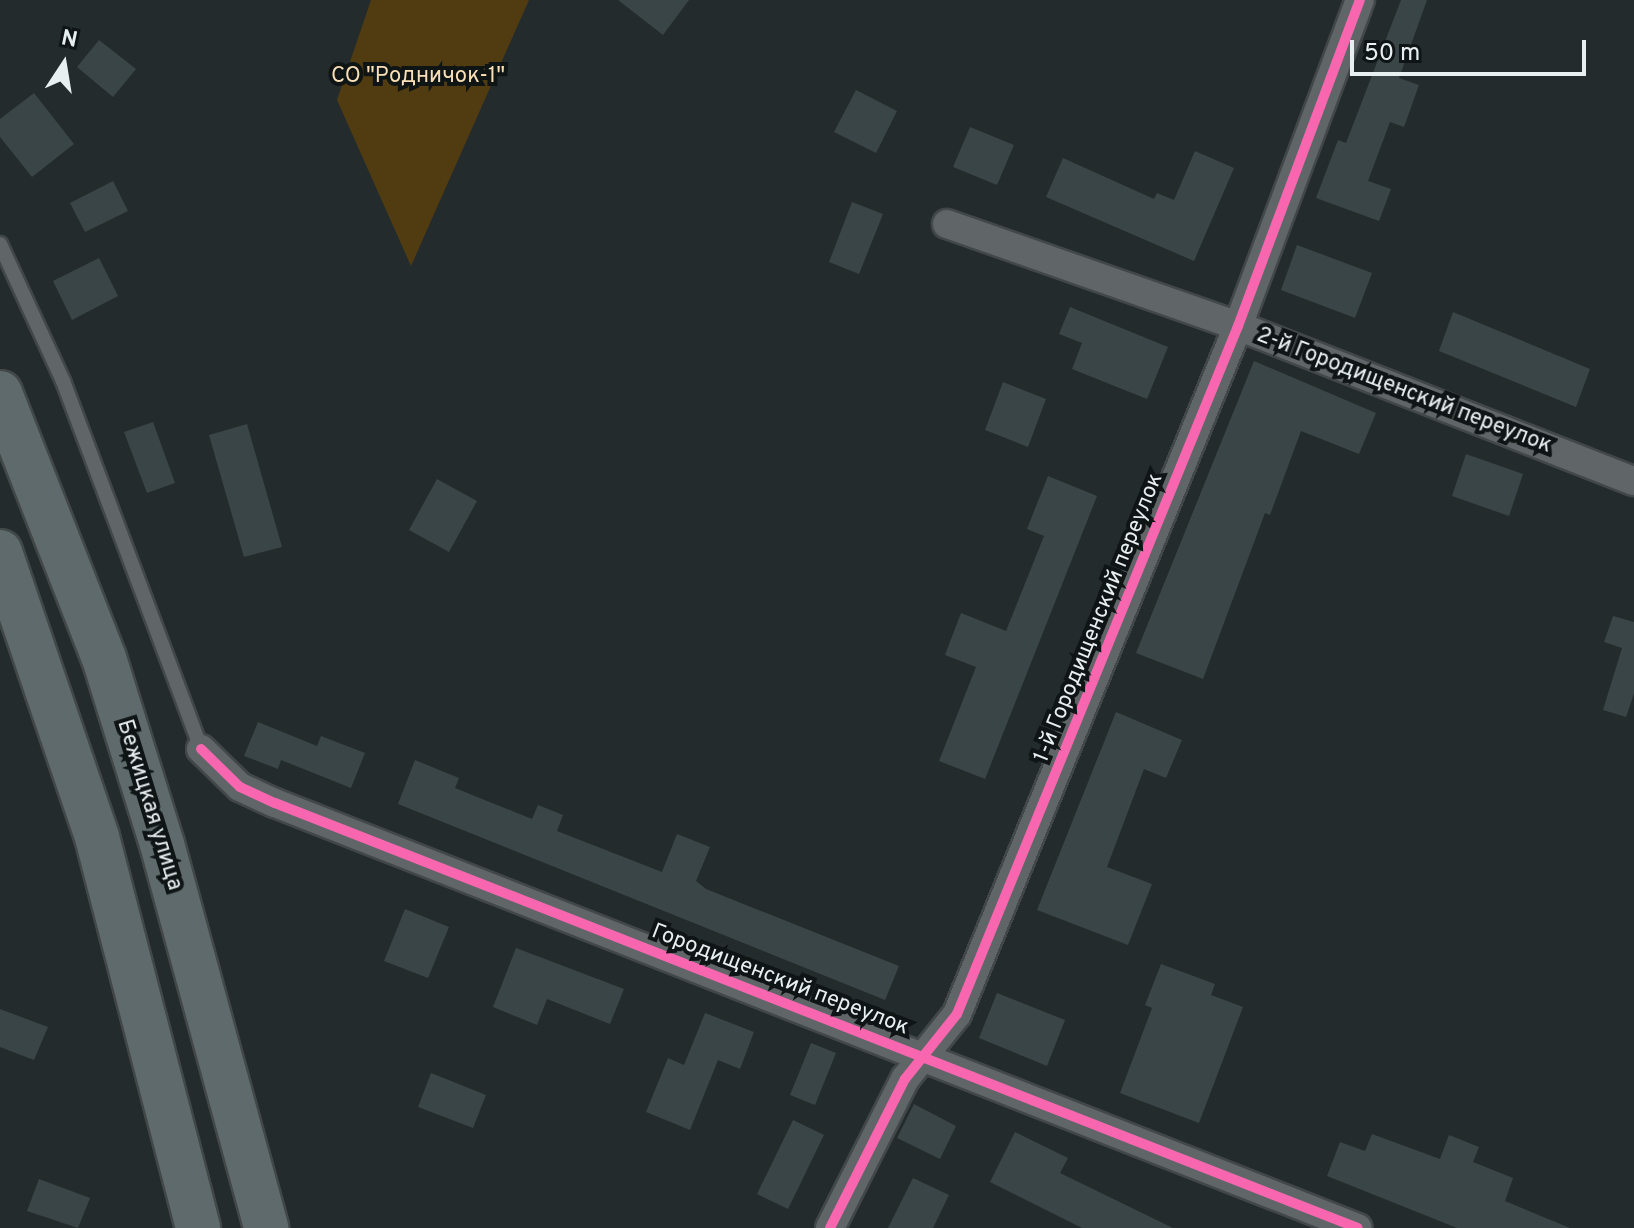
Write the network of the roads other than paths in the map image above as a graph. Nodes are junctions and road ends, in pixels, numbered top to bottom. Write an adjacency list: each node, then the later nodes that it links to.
1 (1360, 0): 4 (street, 1-й Городищенский переулок)
2 (947, 224): 4 (street, 2-й Городищенский переулок)
3 (0, 244): 8 (lane)
4 (1238, 326): 6 (street, 2-й Городищенский переулок); 9 (street, 1-й Городищенский переулок)
5 (0, 393): 11 (main road, Бежицкая улица)
6 (1634, 481)
7 (0, 552): 10 (main road)
8 (201, 749): 9 (street, Городищенский переулок)
9 (925, 1058): 12 (street, 1-й Городищенский переулок); 13 (street, Городищенский переулок)
10 (198, 1228)
11 (266, 1228)
12 (830, 1228)
13 (1358, 1228)

